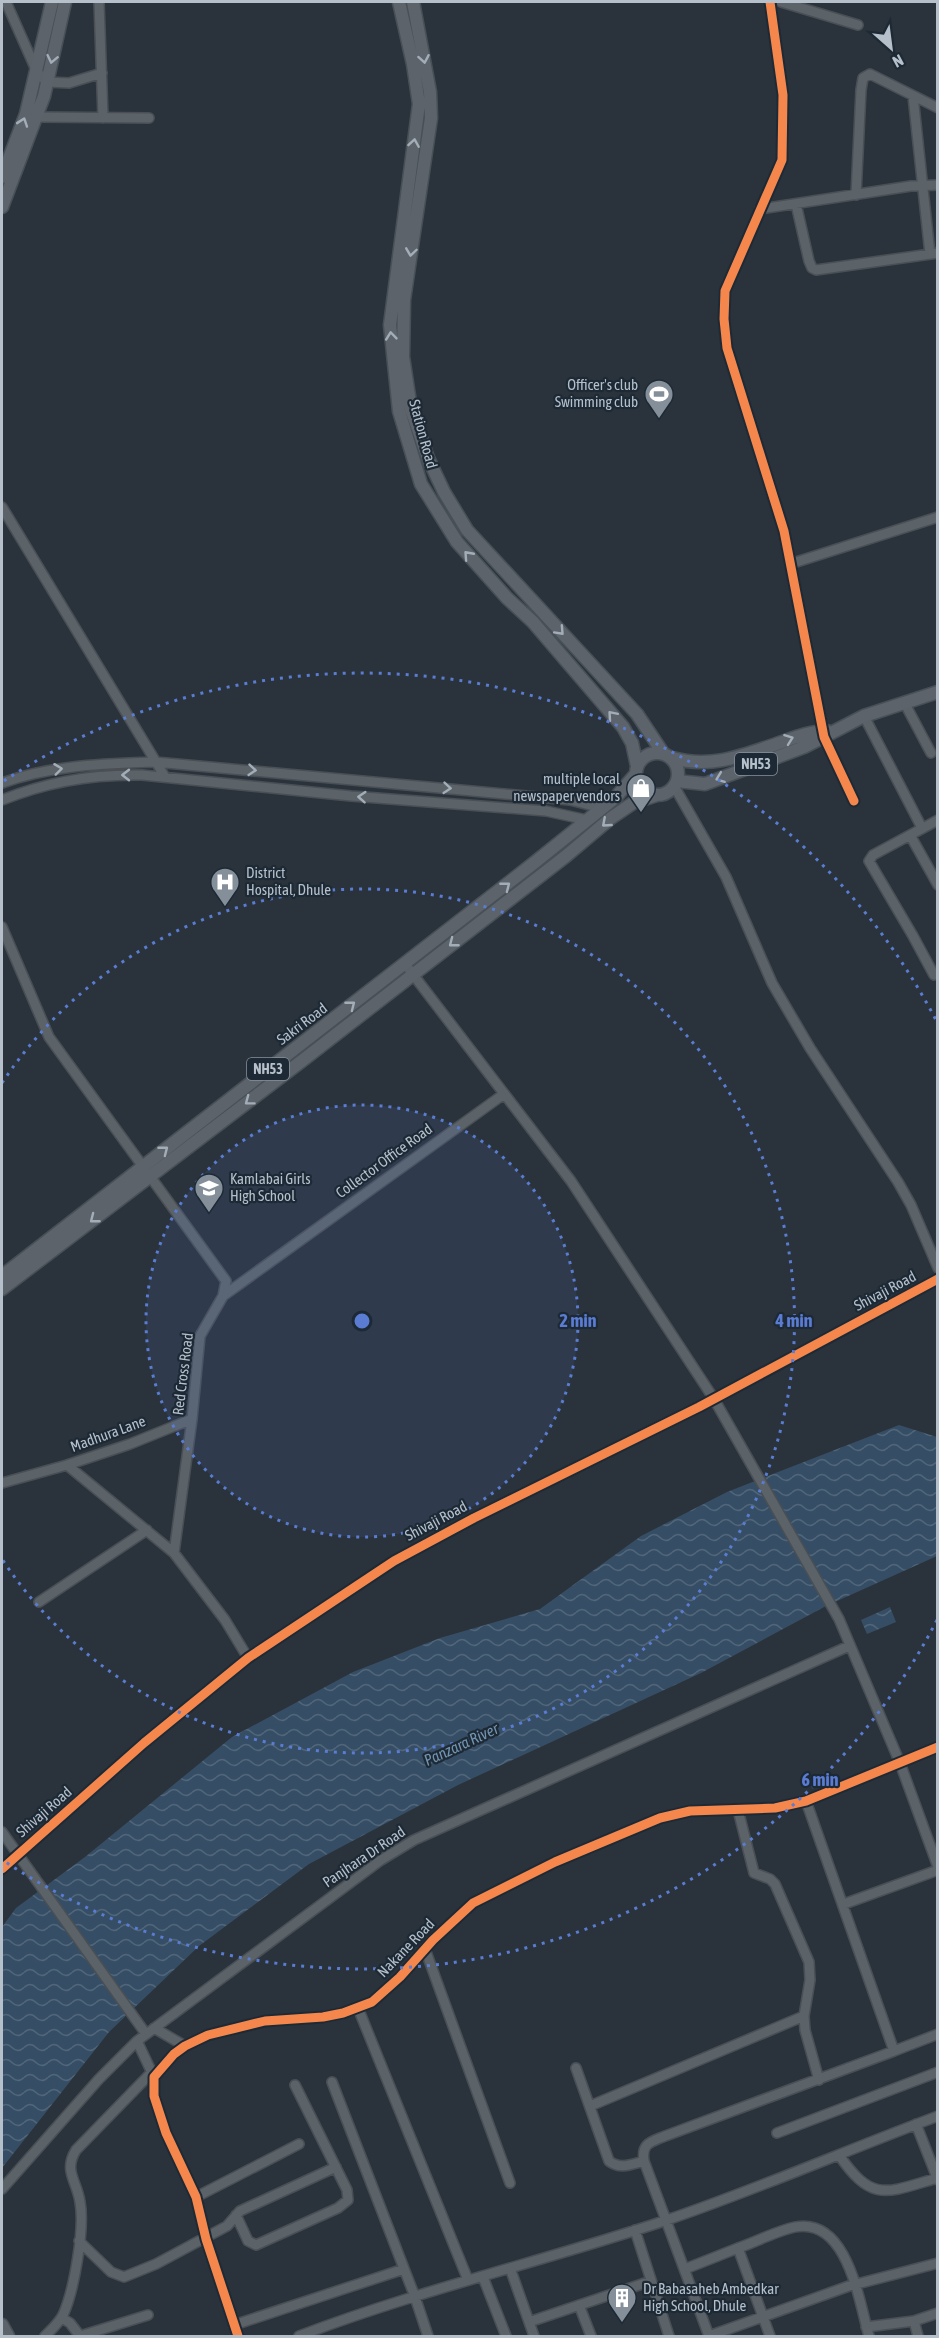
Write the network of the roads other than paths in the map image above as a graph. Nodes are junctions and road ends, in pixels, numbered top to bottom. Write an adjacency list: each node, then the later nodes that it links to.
1 (6, 2): 10 (street)
2 (52, 2): 10 (main road)
3 (64, 2): 12 (main road, one-way to 12)
4 (99, 2): 11 (street)
5 (399, 2): 13 (main road, Station Road)
6 (413, 2): 13 (main road, Station Road, one-way to 13)
7 (770, 2): 25 (street)
8 (781, 2): 9 (street)
9 (858, 25)
10 (37, 72): 12 (street); 19 (main road, one-way to 10)
11 (102, 73): 12 (street); 17 (street)
12 (47, 82): 16 (main road)
13 (424, 93): 27 (main road, Station Road)
14 (913, 96): 15 (street); 21 (street); 22 (street)
15 (938, 108)
16 (38, 117): 17 (street); 24 (main road)
17 (103, 118): 18 (street)
18 (149, 118)
19 (2, 177)
20 (938, 185): 21 (street)
21 (923, 186): 22 (street); 26 (street)
22 (856, 195): 23 (street)
23 (796, 204): 25 (street); 26 (street)
24 (2, 207)
25 (760, 209): 30 (street)
26 (934, 254)
27 (398, 299): 36 (main road, Station Road, one-way to 36); 38 (main road, Station Road, one-way to 27)
28 (2, 507): 37 (street)
29 (938, 517): 30 (street)
30 (790, 564): 34 (street)
31 (938, 692): 32 (main road)
32 (904, 702): 33 (main road); 35 (street)
33 (864, 716): 34 (main road); 50 (street)
34 (826, 733): 36 (main road, NH53, one-way to 34); 42 (main road, NH53, one-way to 42); 46 (street)
35 (931, 753)
36 (668, 756): 38 (main road); 42 (main road)
37 (155, 762): 39 (street, one-way to 39); 40 (street); 41 (street, one-way to 37)
38 (636, 771): 44 (main road); 47 (main road, Sakri Road)
39 (305, 775): 43 (street); 47 (street, one-way to 47)
40 (165, 777): 43 (street); 45 (street, one-way to 45)
41 (2, 783)
42 (676, 784): 44 (main road); 60 (street)
43 (303, 791): 48 (street, one-way to 43)
44 (657, 795): 55 (main road, one-way to 55)
45 (2, 800)
46 (854, 801)
47 (601, 808): 48 (main road, Sakri Road)
48 (587, 820): 54 (main road, Sakri Road / NH53, one-way to 48)
49 (938, 820): 50 (street)
50 (922, 828): 51 (street)
51 (910, 835): 52 (street); 56 (street)
52 (938, 885)
53 (2, 927): 58 (street)
54 (405, 964): 55 (street); 58 (main road, Sakri Road / NH53, one-way to 54)
55 (413, 974): 57 (street); 58 (main road, one-way to 58)
56 (934, 975)
57 (504, 1094): 65 (street, Collector Office Road); 66 (street)
58 (147, 1171): 62 (main road, Sakri Road / NH53); 64 (main road, one-way to 64); 65 (street)
59 (938, 1238): 60 (street)
60 (928, 1243): 61 (street)
61 (938, 1268)
62 (2, 1276)
63 (938, 1280): 66 (street, Shivaji Road)
64 (2, 1289)
65 (223, 1296): 67 (street, Red Cross Road)
66 (714, 1400): 73 (street); 74 (street, Shivaji Road)
67 (192, 1419): 68 (street, Madhura Lane); 71 (street, Red Cross Road)
68 (67, 1465): 69 (street, Madhura Lane); 70 (street)
69 (2, 1483)
70 (147, 1530): 71 (street); 72 (street)
71 (174, 1553): 74 (street)
72 (39, 1602)
73 (849, 1646): 76 (street); 87 (street, Panjhara Dr Road)
74 (248, 1658): 80 (street, Shivaji Road)
75 (938, 1747): 76 (street, Nakane Road)
76 (900, 1763): 77 (street, Nakane Road); 81 (street)
77 (806, 1801): 78 (street, Nakane Road); 83 (street)
78 (738, 1810): 84 (street, Nakane Road); 86 (street)
79 (2, 1832): 80 (street)
80 (16, 1855): 82 (street, Shivaji Road); 87 (street)
81 (938, 1868): 83 (street)
82 (2, 1869)
83 (844, 1904): 91 (street)
84 (425, 1949): 85 (street, Nakane Road); 107 (street)
85 (358, 2008): 90 (street, Nakane Road); 121 (street)
86 (804, 2016): 95 (street); 98 (street)
87 (150, 2031): 89 (street, Panjhara Dr Road); 90 (street)
88 (938, 2034): 91 (street)
89 (137, 2042): 94 (street); 108 (street, Panjhara Dr Road)
90 (185, 2046): 94 (street, Nakane Road)
91 (894, 2050): 95 (street)
92 (576, 2068): 98 (street)
93 (938, 2072): 101 (street)
94 (153, 2075): 109 (street); 114 (street, Nakane Road)
95 (819, 2080): 104 (street)
96 (332, 2082): 118 (street)
97 (295, 2085): 105 (street)
98 (590, 2106): 104 (street)
99 (938, 2116): 100 (street)
100 (916, 2124): 103 (street); 106 (street)
101 (777, 2133)
102 (299, 2145): 109 (street)
103 (839, 2155): 106 (street); 111 (street)
104 (644, 2161): 111 (street)
105 (336, 2167): 110 (street); 110 (street)
106 (937, 2179)
107 (510, 2183)
108 (2, 2189)
109 (196, 2197): 113 (street)
110 (236, 2215): 113 (street)
111 (667, 2220): 112 (street); 119 (street)
112 (635, 2230): 117 (street); 122 (street)
113 (206, 2239): 114 (street); 133 (street)
114 (79, 2241): 129 (street)
115 (738, 2248): 119 (street); 123 (street); 128 (street)
116 (938, 2263): 123 (street)
117 (510, 2268): 120 (street); 131 (street)
118 (404, 2269): 124 (street); 133 (street)
119 (685, 2269): 136 (street)
120 (483, 2277): 121 (street); 142 (street)
121 (468, 2280): 124 (street)
122 (651, 2281): 125 (street); 145 (street)
123 (856, 2284): 128 (street); 134 (street)
124 (415, 2297): 140 (street); 141 (street)
125 (579, 2305): 131 (street); 144 (street)
126 (938, 2313): 130 (street)
127 (148, 2315): 135 (street)
128 (764, 2317): 136 (street); 146 (street)
129 (62, 2318): 135 (street); 138 (street)
130 (914, 2321): 134 (street); 148 (street)
131 (529, 2322): 143 (street)
132 (2, 2325): 137 (main road)
133 (234, 2325): 139 (street)
134 (866, 2326): 147 (street)
135 (80, 2336)
136 (709, 2336)
137 (8, 2337)
138 (45, 2337)
139 (238, 2337)
140 (299, 2337)
141 (428, 2337)
142 (506, 2337)
143 (534, 2337)
144 (591, 2337)
145 (669, 2337)
146 (770, 2337)
147 (869, 2337)
148 (918, 2337)

